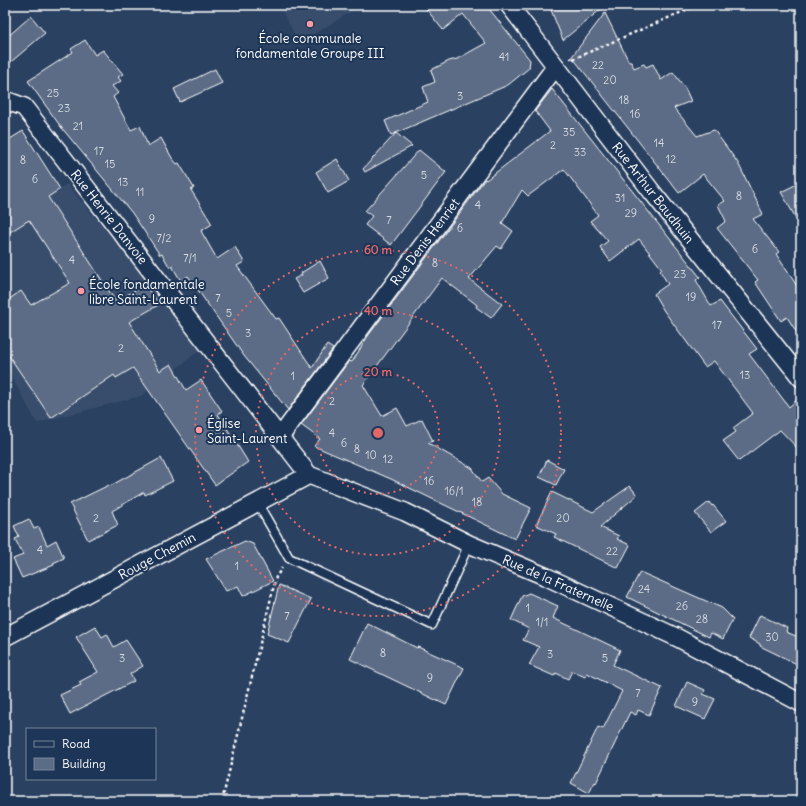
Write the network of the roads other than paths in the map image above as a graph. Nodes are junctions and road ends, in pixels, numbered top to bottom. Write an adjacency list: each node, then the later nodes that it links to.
1 (509, 5): 2 (street, Rue Arthur Baudhuin)
2 (556, 66): 4 (street, Rue Arthur Baudhuin); 5 (street, Rue Denis Henriet)
3 (5, 100): 5 (street, Rue Henrie Danvoie)
4 (801, 378)
5 (280, 437): 6 (street, Rue Henrie Danvoie)
6 (309, 475): 7 (street, Rouge Chemin); 8 (street, Rue de la Fraternelle)
7 (258, 502): 8 (lane); 9 (street, Rouge Chemin)
8 (469, 544): 10 (street, Rue de la Fraternelle)
9 (5, 637)
10 (801, 703)

